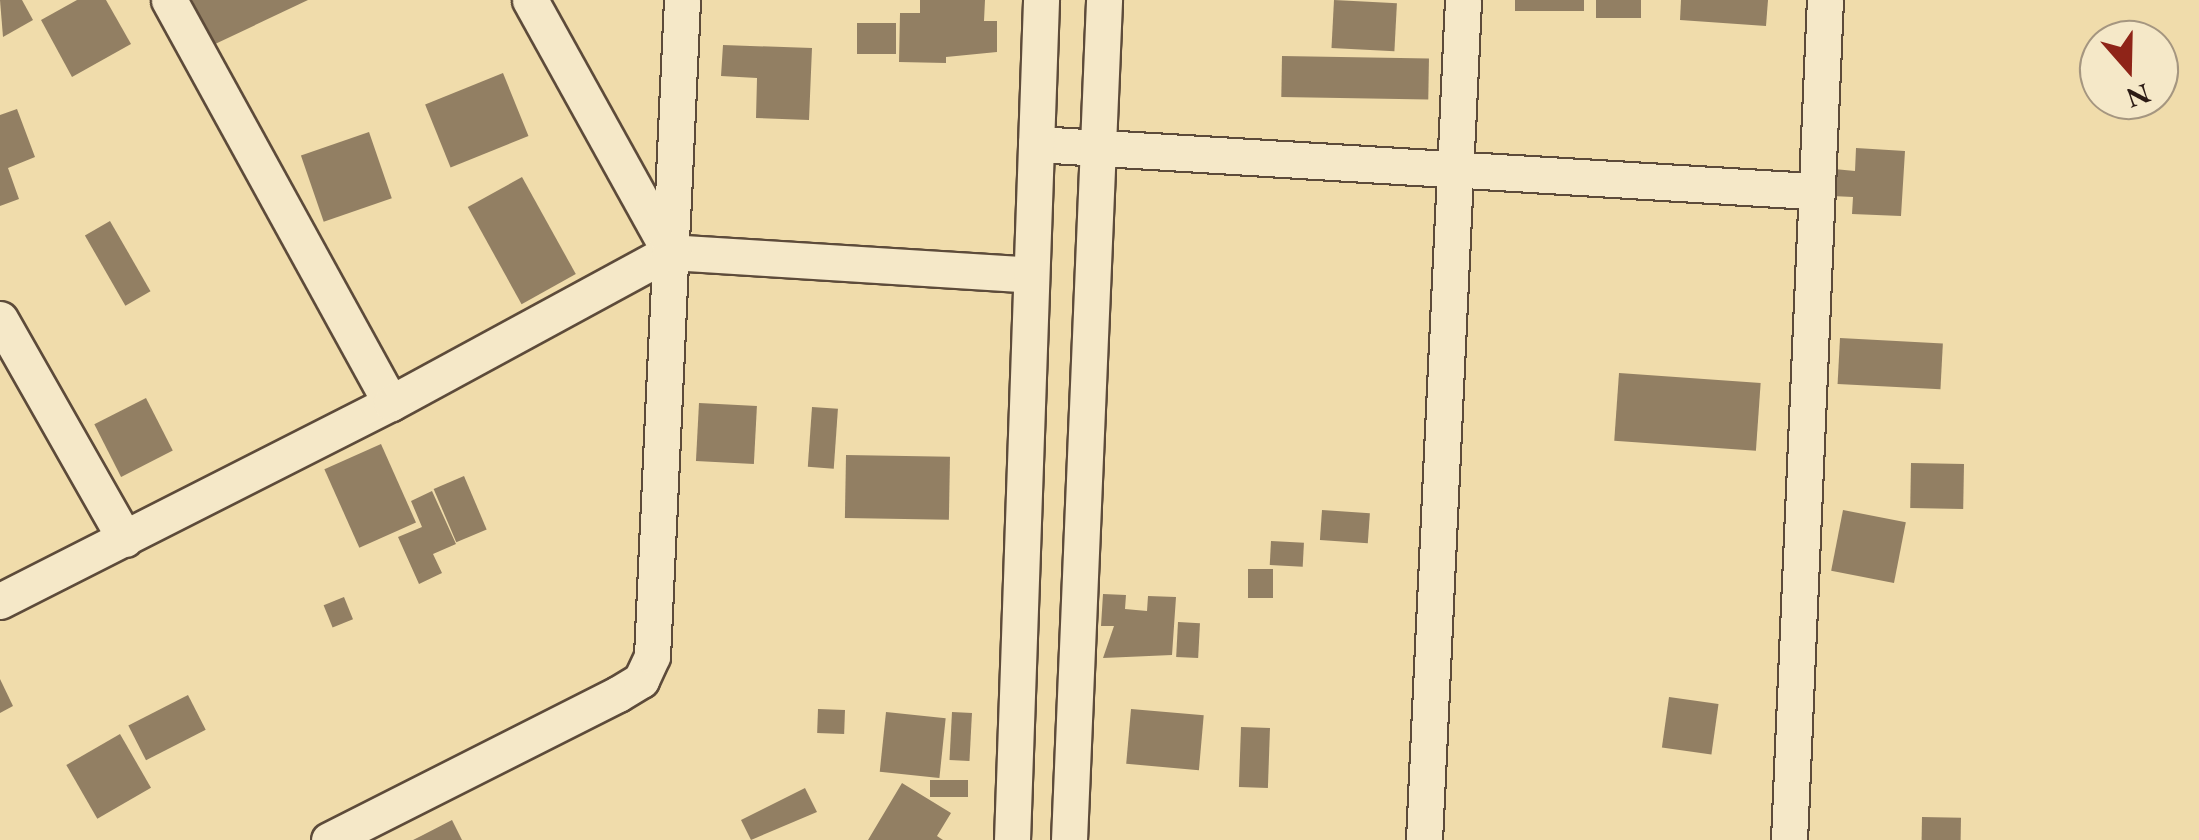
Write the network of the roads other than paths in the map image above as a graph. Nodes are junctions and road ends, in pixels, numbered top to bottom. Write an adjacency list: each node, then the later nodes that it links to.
1 (169, 0): 15 (street)
2 (530, 0): 12 (street)
3 (682, 0): 12 (street)
4 (1042, 0): 8 (street)
5 (1104, 0): 9 (street)
6 (1463, 0): 10 (street)
7 (1824, 0): 11 (street)
8 (1036, 144): 9 (street); 13 (street)
9 (1096, 151): 10 (street); 20 (street)
10 (1453, 168): 11 (street); 21 (street)
11 (1812, 191): 22 (street)
12 (669, 252): 13 (street); 15 (street); 18 (street)
13 (1030, 275): 19 (street)
14 (0, 319): 16 (street)
15 (391, 403): 16 (street)
16 (125, 539): 17 (street)
17 (0, 601)
18 (329, 840)
19 (1012, 840)
20 (1070, 840)
21 (1424, 840)
22 (1788, 840)

